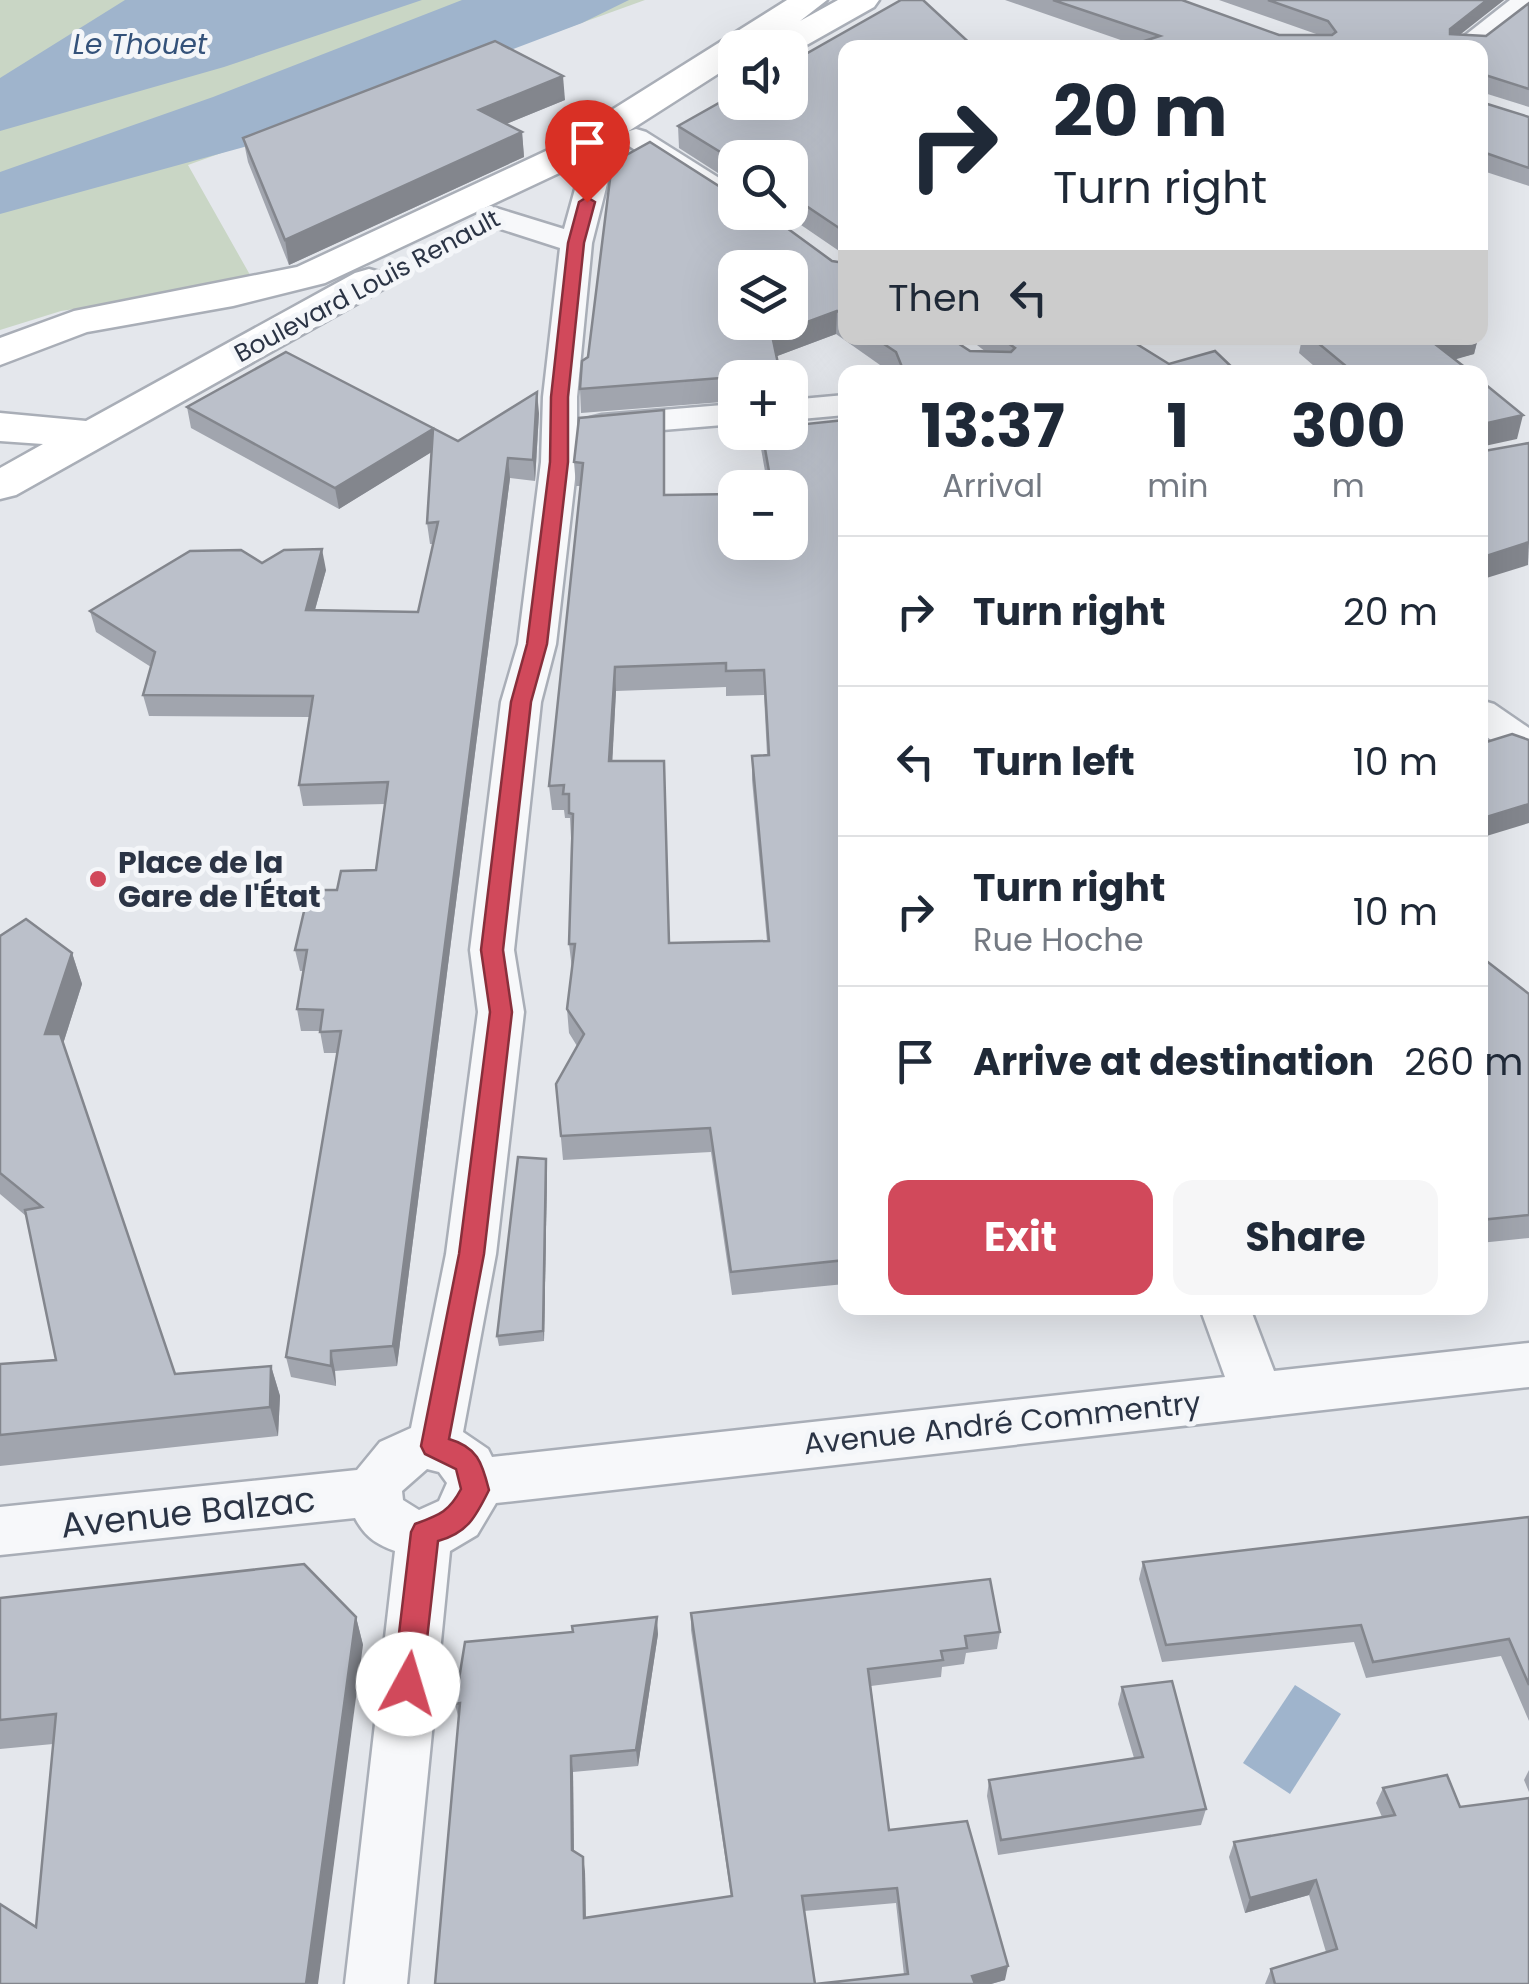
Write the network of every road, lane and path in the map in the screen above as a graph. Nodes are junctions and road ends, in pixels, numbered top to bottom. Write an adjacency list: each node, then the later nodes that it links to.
1 (810, 0): 12 (main road, Boulevard Louis Renault)
2 (862, 0): 4 (main road)
3 (1528, 0): 5 (street)
4 (808, 30)
5 (1474, 40)
6 (718, 83): 7 (main road, Boulevard Louis Renault)
7 (636, 138): 8 (main road, Boulevard Louis Renault); 9 (street)
8 (598, 164): 10 (main road, Boulevard Louis Renault); 11 (street)
9 (718, 190)
10 (496, 216): 11 (street); 14 (main road, Boulevard Louis Renault)
11 (576, 243): 19 (street)
12 (167, 307): 13 (main road, Boulevard Louis Renault); 14 (main road, Boulevard Louis Renault)
13 (4, 353)
14 (203, 374): 20 (main road, Boulevard Louis Renault)
15 (838, 406): 16 (street)
16 (808, 408)
17 (718, 415): 19 (street)
18 (0, 426): 20 (main road)
19 (558, 428): 27 (street)
20 (96, 434): 21 (main road, Boulevard Louis Renault)
21 (0, 486)
22 (1488, 719): 23 (street)
23 (1529, 748)
24 (1228, 1315): 26 (street)
25 (1529, 1364): 26 (street, Avenue André Commentry)
26 (1257, 1394): 28 (street, Avenue André Commentry)
27 (434, 1446): 28 (street); 29 (street)
28 (475, 1482): 31 (street)
29 (376, 1492): 30 (street, Avenue Balzac); 31 (street)
30 (0, 1531)
31 (425, 1532): 32 (street)
32 (376, 1984)

